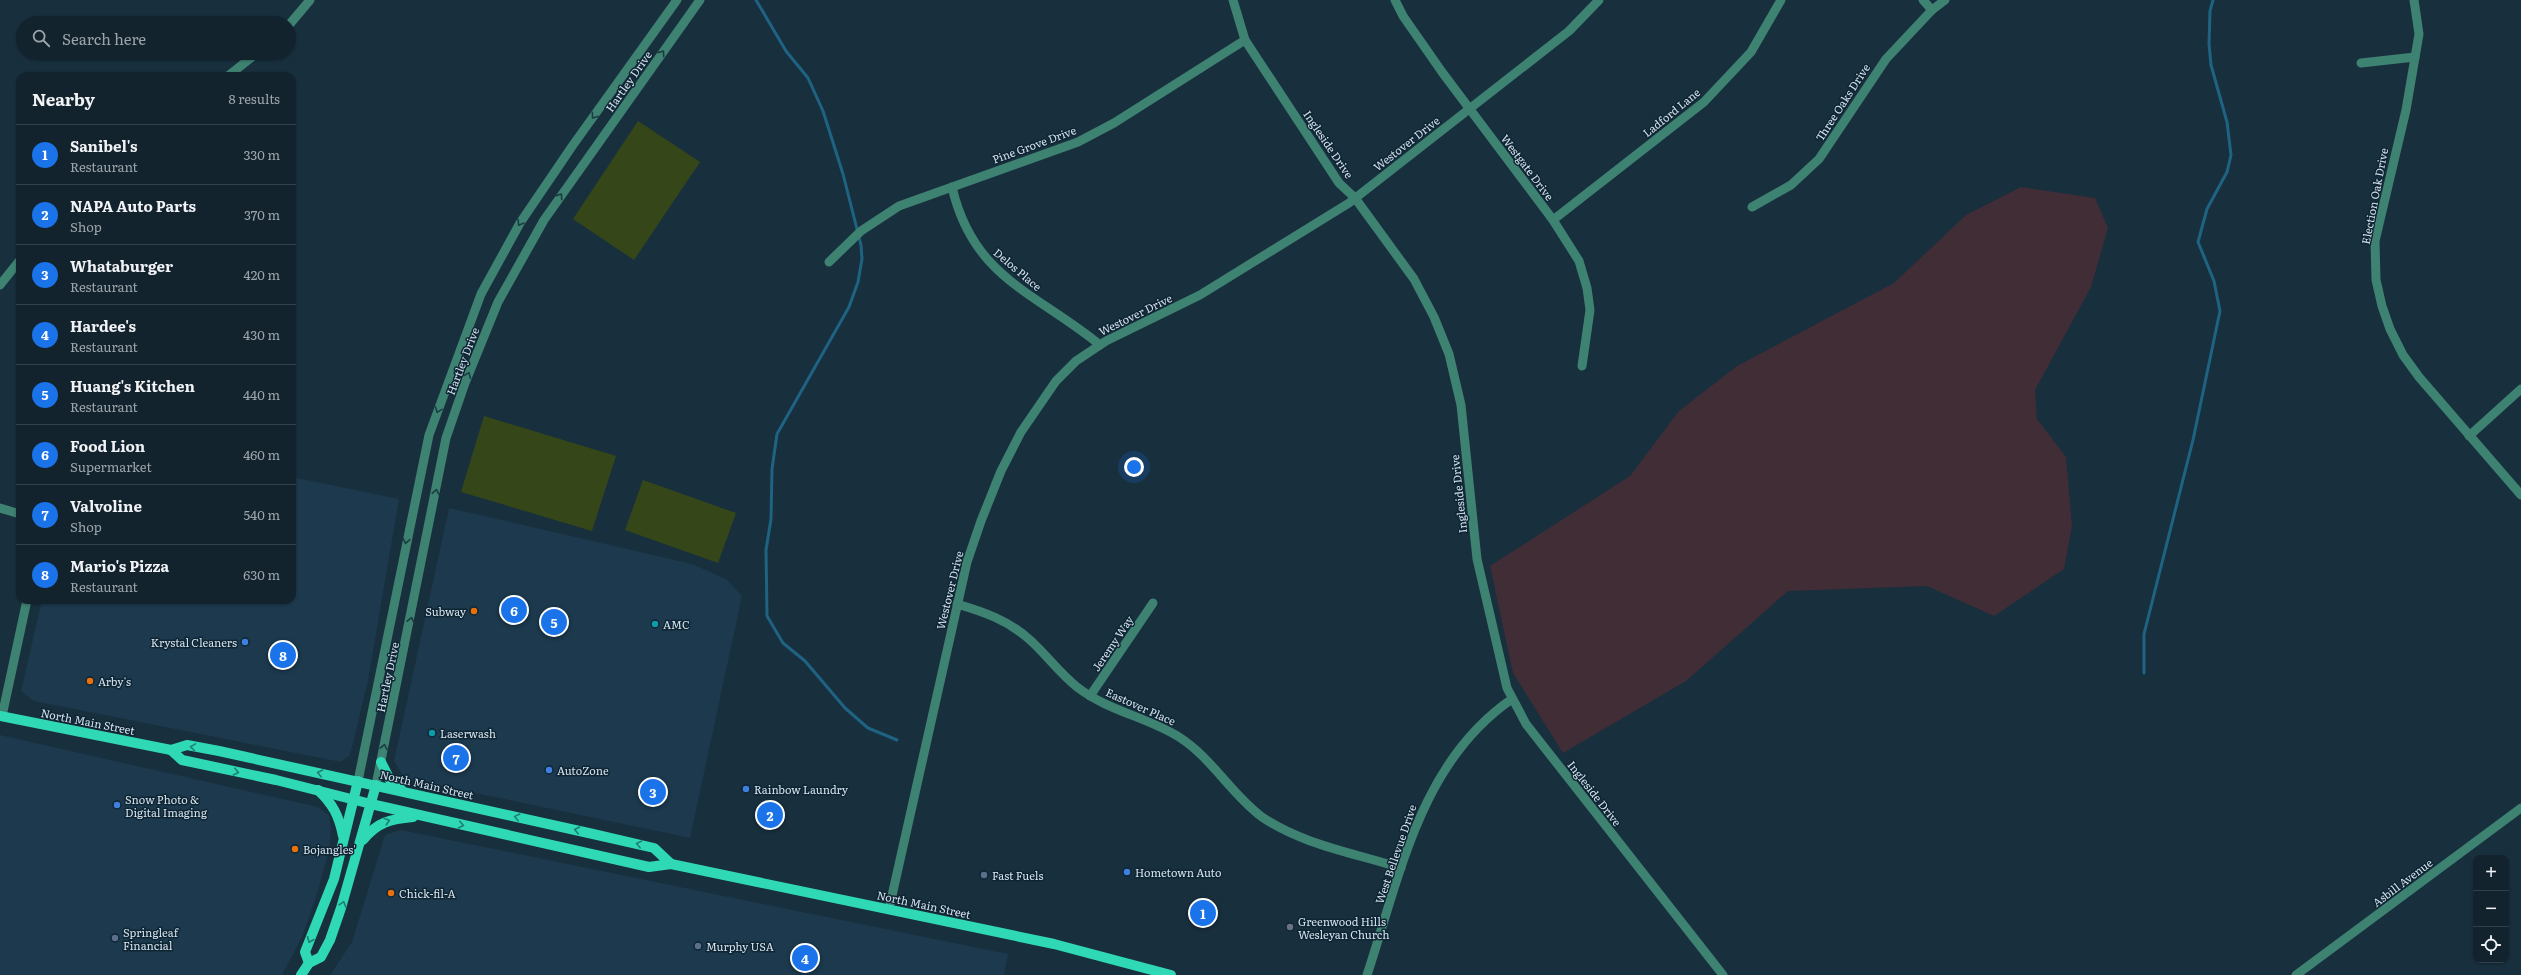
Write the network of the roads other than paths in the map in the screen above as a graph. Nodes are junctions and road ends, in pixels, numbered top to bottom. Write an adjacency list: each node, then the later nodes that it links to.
1 (310, 0): 12 (street)
2 (677, 0): 43 (street, Hartley Drive, one-way to 43)
3 (700, 0): 41 (street, Hartley Drive, one-way to 3)
4 (1233, 0): 13 (street, Ingleside Drive)
5 (1396, 0): 18 (street, Westgate Drive)
6 (1599, 0): 18 (street, Westover Drive)
7 (1781, 0): 22 (street, Ladford Lane)
8 (1924, 0): 11 (street)
9 (1945, 0): 11 (street, Three Oaks Drive)
10 (2414, 0): 14 (street, Election Oak Drive)
11 (1932, 10): 21 (street, Three Oaks Drive)
12 (296, 17)
13 (1245, 40): 19 (street, Pine Grove Drive); 20 (street, Ingleside Drive)
14 (2415, 57): 16 (street); 29 (street, Election Oak Drive)
15 (248, 60): 17 (street)
16 (2360, 63)
17 (233, 72)
18 (1469, 109): 20 (street, Westover Drive); 22 (street, Westgate Drive)
19 (952, 187): 23 (street, Pine Grove Drive); 26 (street, Delos Place)
20 (1355, 198): 26 (street, Westover Drive); 37 (street, Ingleside Drive)
21 (1752, 207)
22 (1553, 220): 27 (street, Westgate Drive)
23 (828, 262)
24 (16, 265): 25 (street)
25 (0, 285)
26 (1100, 345): 35 (street, Westover Drive)
27 (1582, 366)
28 (2521, 389): 29 (street)
29 (2469, 436): 30 (street, Election Oak Drive)
30 (2521, 495)
31 (0, 508): 32 (street)
32 (16, 513)
33 (1153, 603): 36 (street, Jeremy Way)
34 (26, 604): 38 (street)
35 (957, 604): 36 (street, Eastover Place); 55 (street, Westover Drive)
36 (1090, 696): 54 (street, Eastover Place)
37 (1512, 700): 54 (street, West Bellevue Drive); 60 (street, Ingleside Drive)
38 (1, 716): 39 (main road, North Main Street)
39 (171, 750): 40 (main road, North Main Street, one-way to 39); 42 (main road, North Main Street)
40 (219, 751): 42 (main road); 43 (main road, North Main Street, one-way to 40)
41 (381, 762): 44 (street, Hartley Drive); 46 (main road)
42 (205, 765): 45 (main road, North Main Street, one-way to 45)
43 (358, 781): 44 (main road, North Main Street); 47 (main road)
44 (376, 785): 46 (main road, North Main Street); 48 (main road)
45 (318, 790): 47 (main road, North Main Street); 51 (main road)
46 (404, 791): 53 (main road, North Main Street, one-way to 46)
47 (354, 799): 48 (main road, North Main Street); 51 (main road)
48 (371, 804): 50 (main road, North Main Street); 52 (main road)
49 (2521, 808): 61 (street, Asbill Avenue)
50 (423, 816): 52 (main road, one-way to 50); 53 (main road, North Main Street, one-way to 53)
51 (344, 838): 56 (main road, one-way to 56)
52 (360, 844): 56 (main road, one-way to 52)
53 (671, 864): 55 (main road, North Main Street)
54 (1401, 868): 59 (street, West Bellevue Drive)
55 (889, 909): 58 (main road, North Main Street)
56 (309, 963): 57 (main road)
57 (301, 975)
58 (1171, 975)
59 (1367, 975)
60 (1723, 975)
61 (2296, 975)

